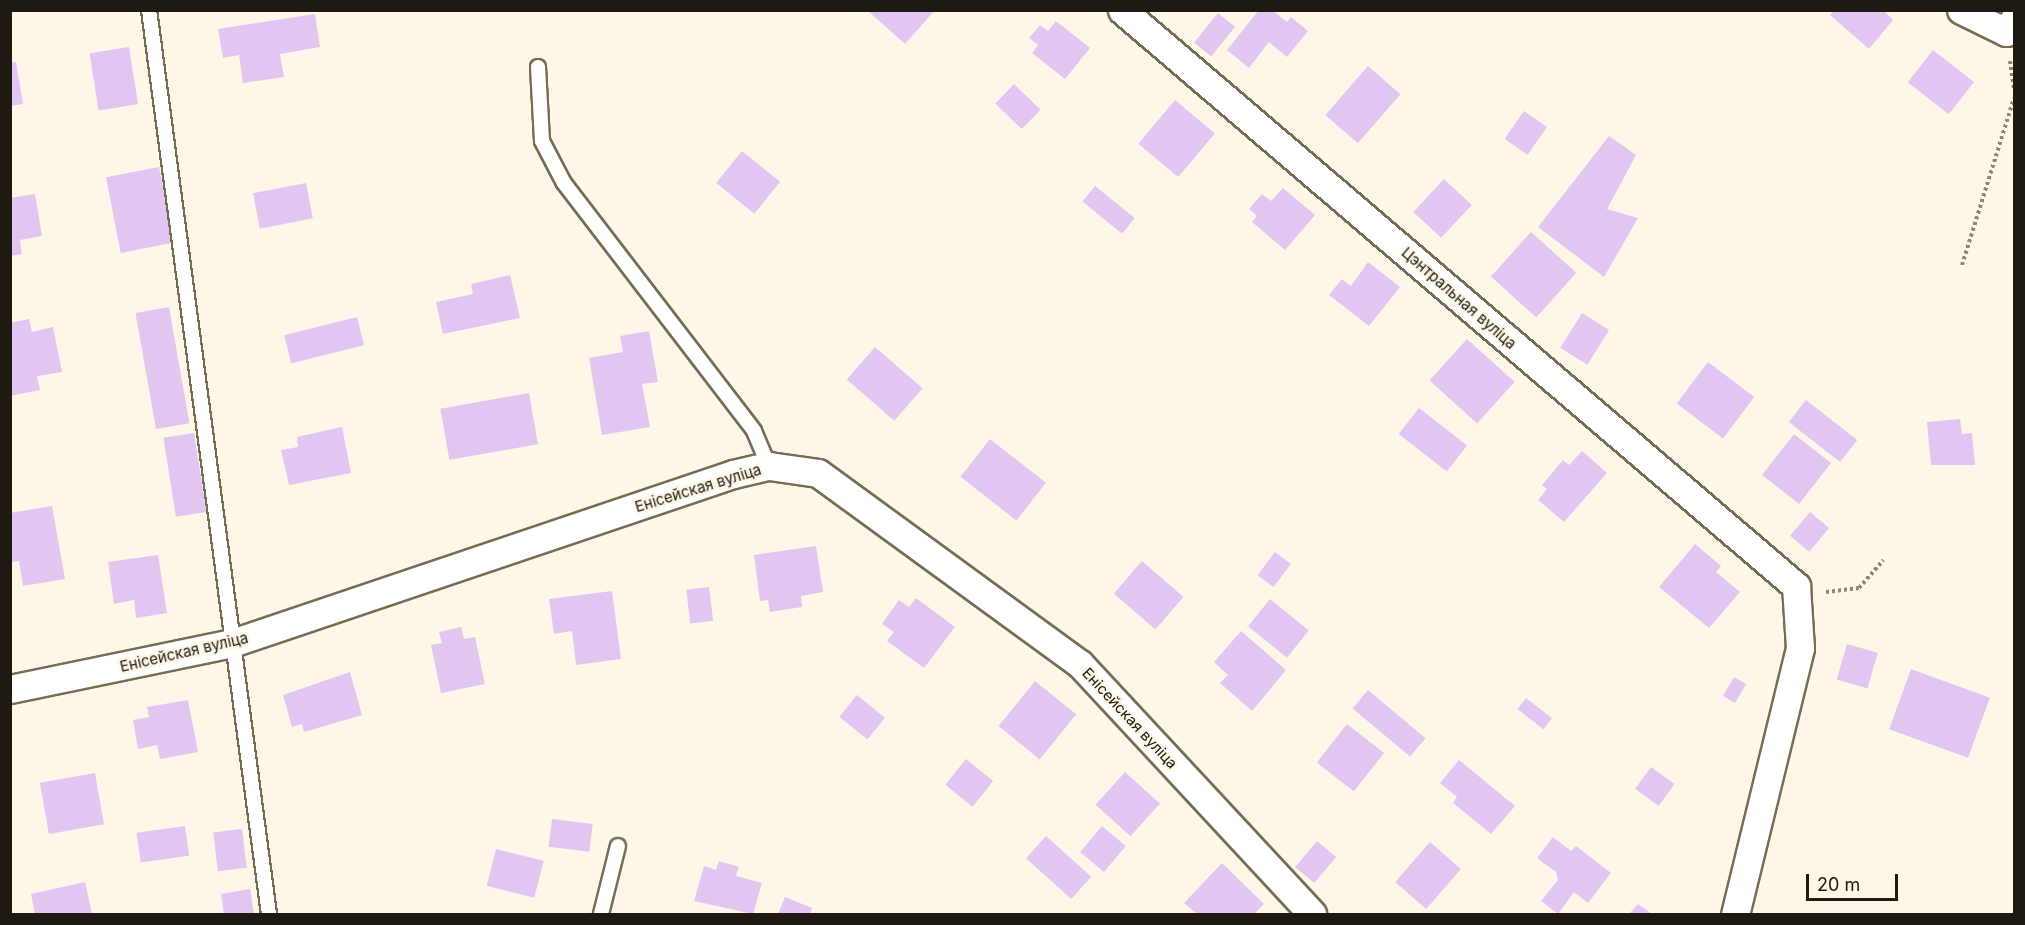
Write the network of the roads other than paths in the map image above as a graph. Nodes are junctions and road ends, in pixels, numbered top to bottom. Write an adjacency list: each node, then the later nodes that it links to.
1 (149, 10): 7 (lane)
2 (1122, 10): 13 (street, Цэнтральная вуліца)
3 (1961, 10): 4 (street)
4 (2010, 25)
5 (538, 67): 6 (lane)
6 (769, 466): 7 (street, Енісейская вуліца); 12 (street, Енісейская вуліца)
7 (232, 643): 8 (street, Енісейская вуліца); 10 (lane)
8 (10, 689)
9 (618, 846): 11 (lane)
10 (269, 915)
11 (601, 915)
12 (1312, 915)
13 (1735, 915)

